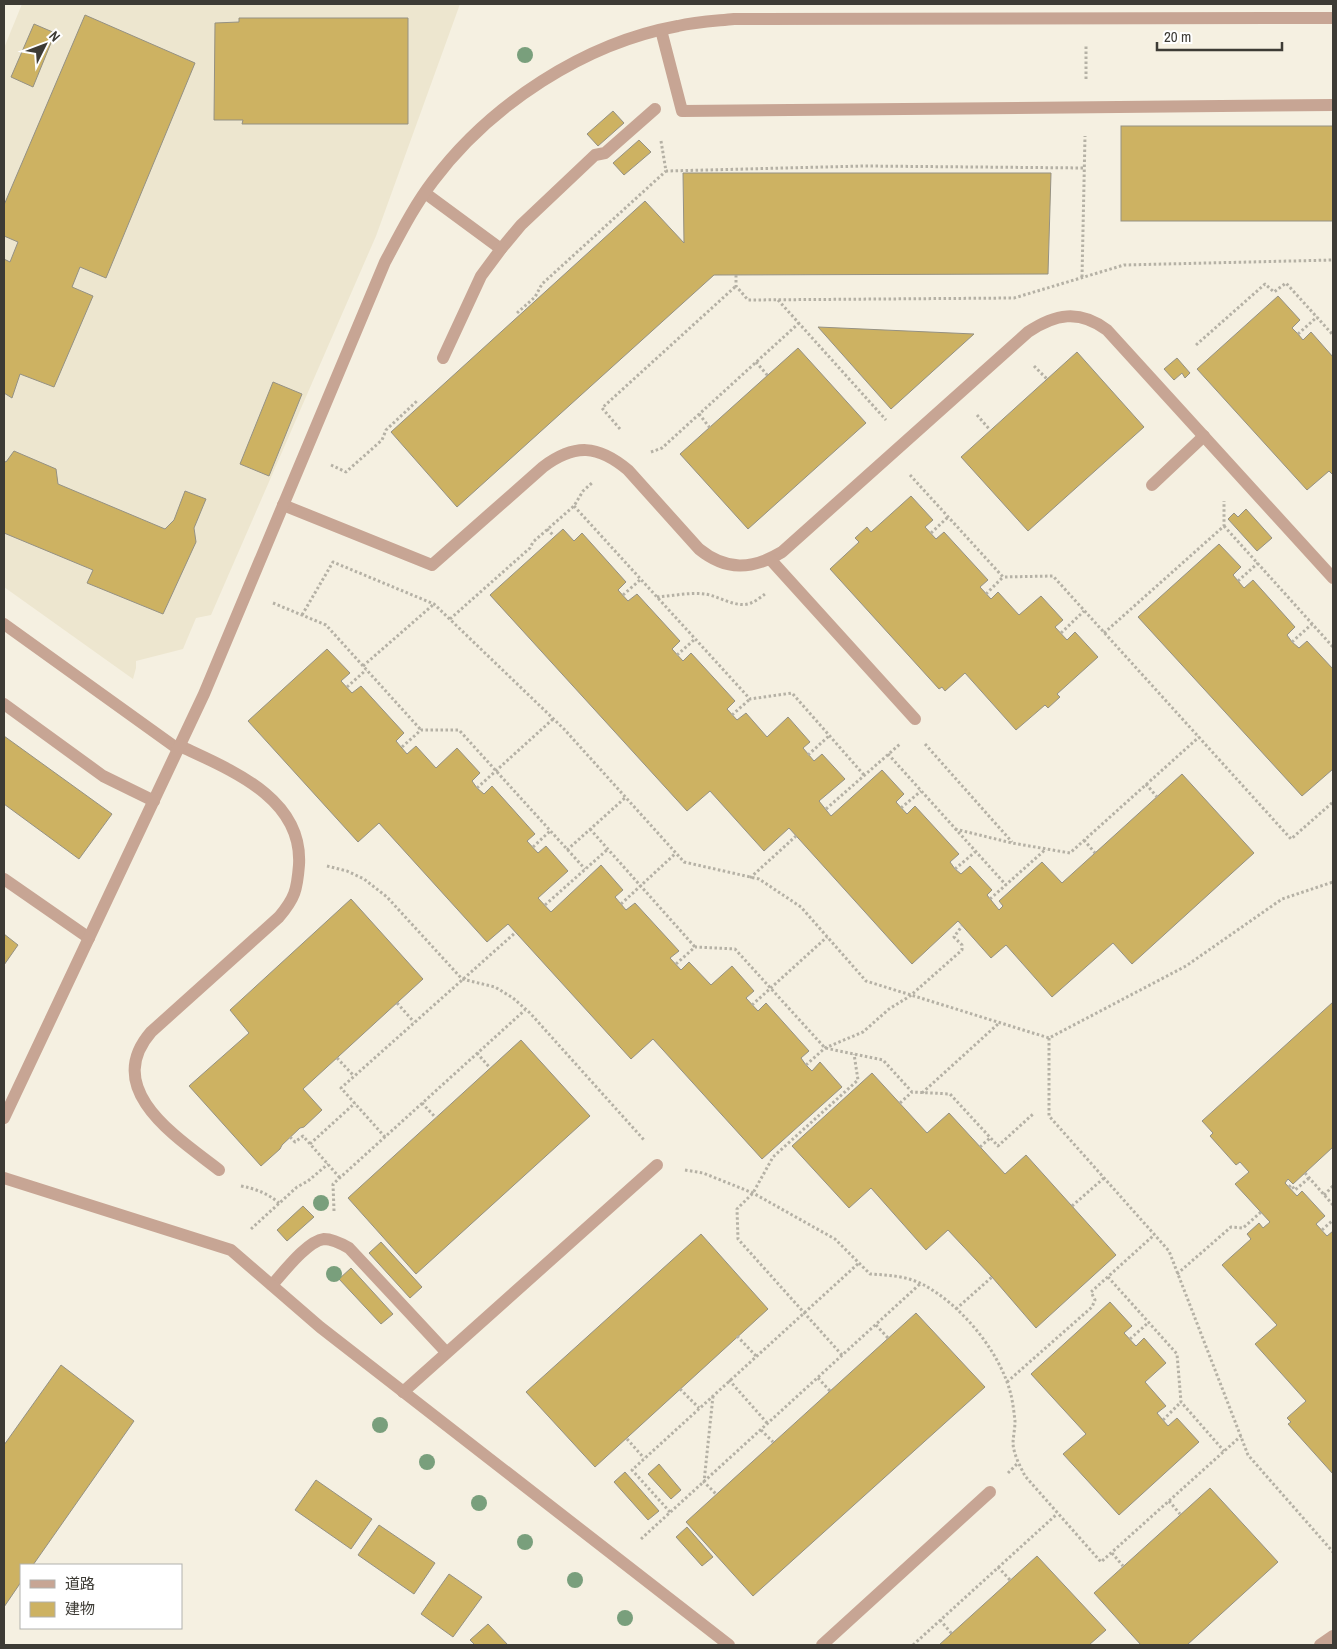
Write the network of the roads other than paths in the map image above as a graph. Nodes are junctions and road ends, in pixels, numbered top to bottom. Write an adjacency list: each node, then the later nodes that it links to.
1 (1333, 18): 2 (street)
2 (661, 30): 3 (street); 5 (street)
3 (1333, 104)
4 (655, 108): 6 (street)
5 (425, 193): 6 (street); 10 (street)
6 (500, 249): 7 (street)
7 (442, 358)
8 (1204, 436): 9 (street); 11 (street); 12 (street)
9 (1152, 485)
10 (283, 505): 11 (street); 16 (street)
11 (770, 559): 15 (street)
12 (1333, 578)
13 (4, 624): 16 (street)
14 (4, 704): 17 (street)
15 (914, 719)
16 (179, 747): 17 (street); 22 (street)
17 (154, 801): 19 (street)
18 (4, 879): 19 (street)
19 (89, 938): 20 (street)
20 (4, 1118)
21 (657, 1165): 25 (street)
22 (219, 1170)
23 (4, 1178): 24 (street)
24 (272, 1285): 25 (street); 26 (street)
25 (446, 1352): 26 (street)
26 (403, 1392): 29 (street)
27 (990, 1492): 30 (street)
28 (1333, 1636): 31 (street)
29 (729, 1645)
30 (822, 1645)
31 (1320, 1645)

